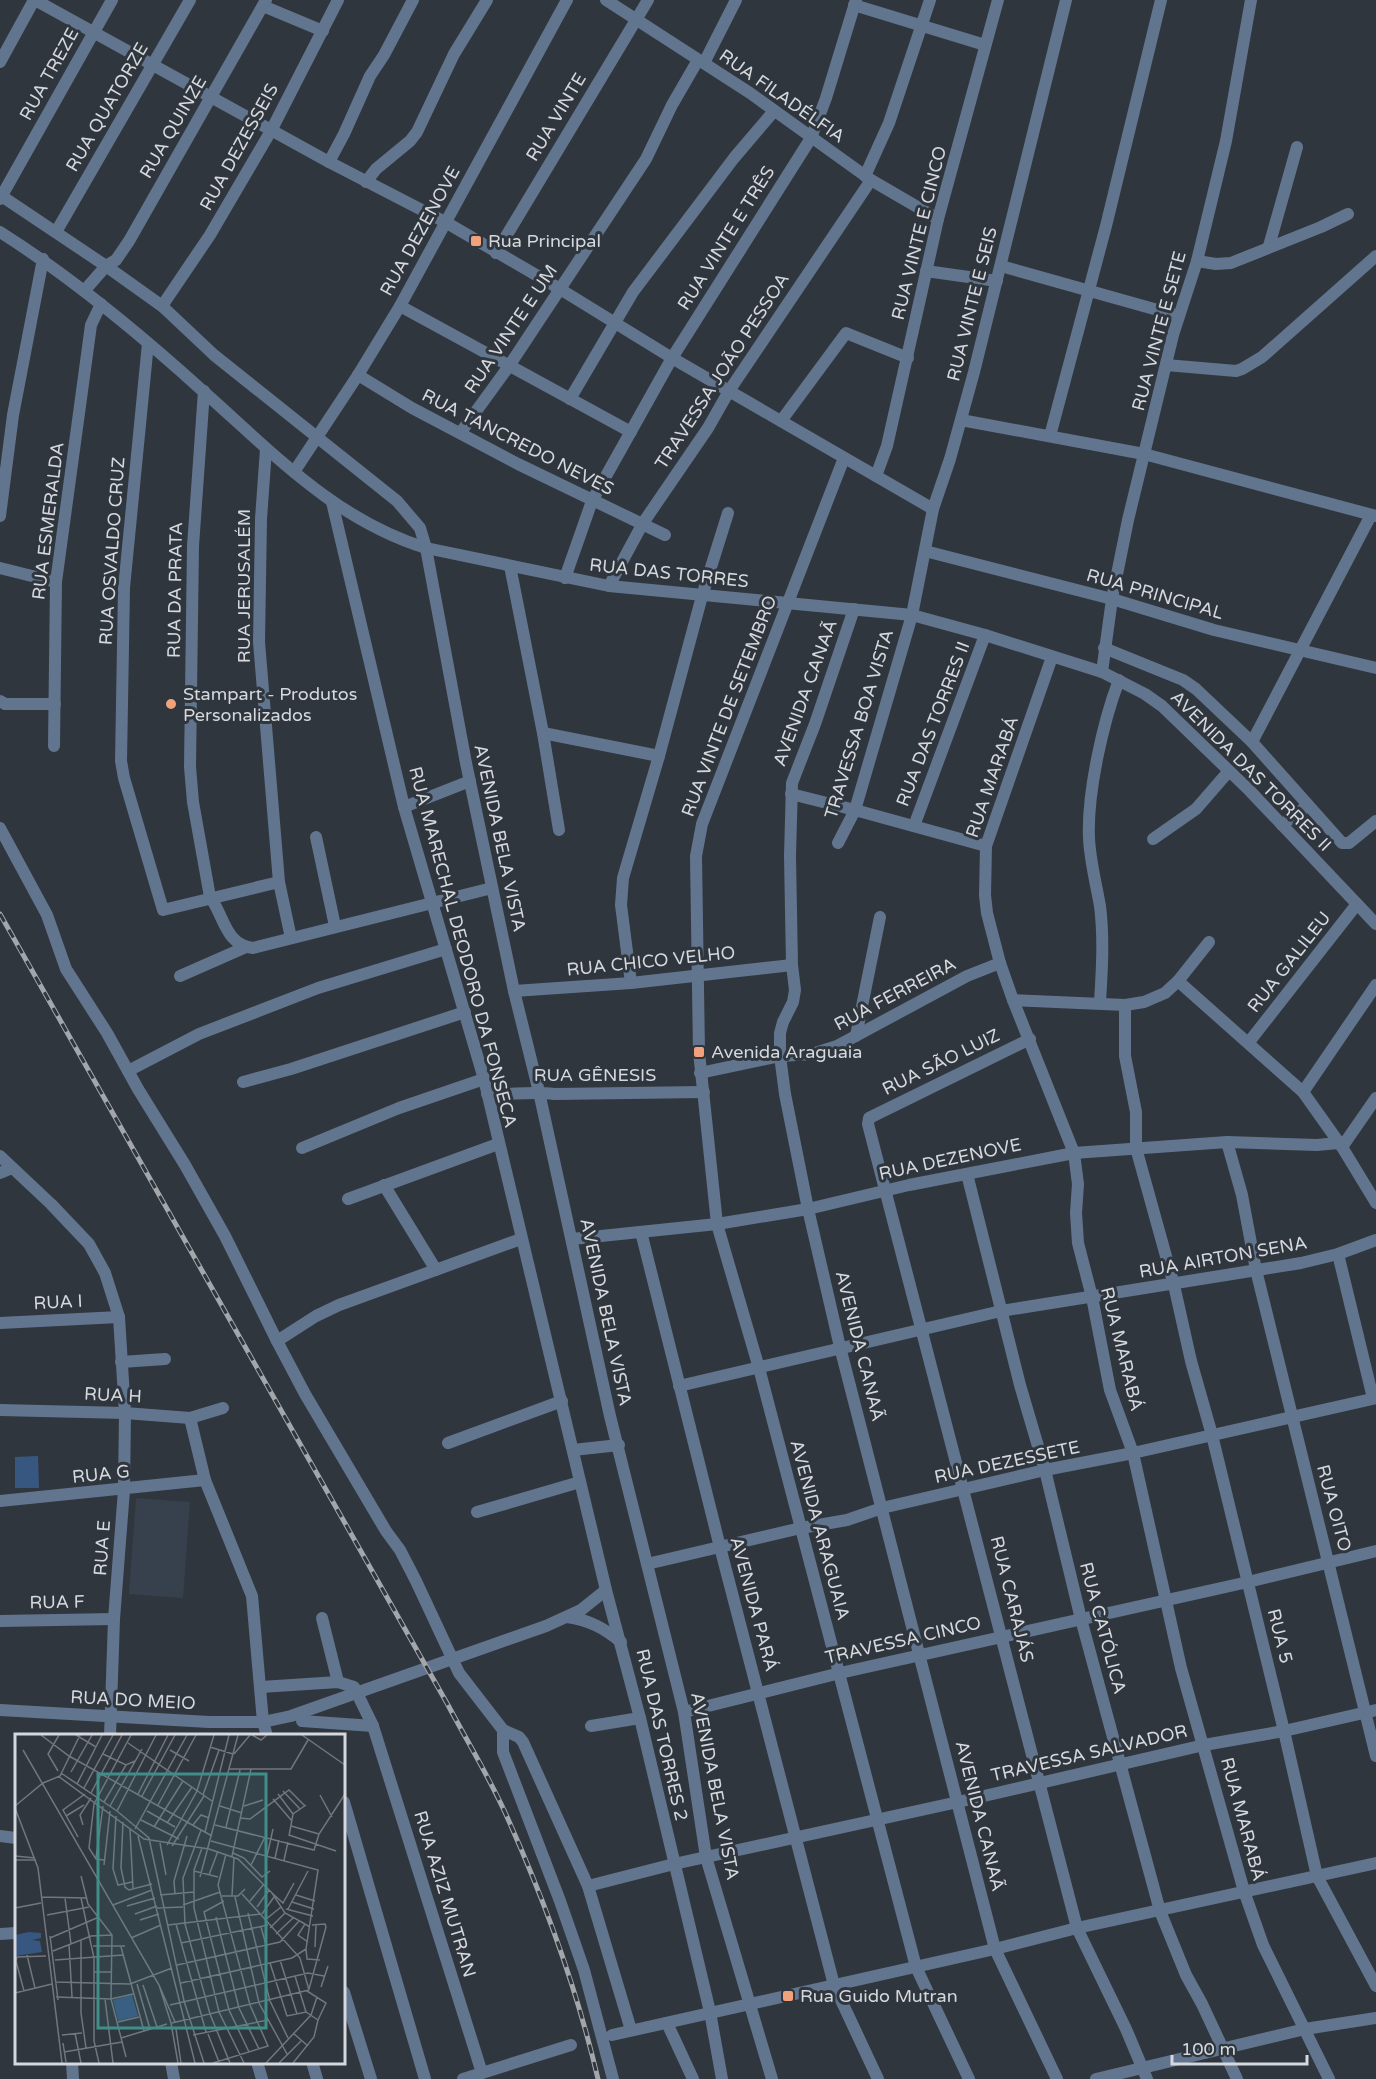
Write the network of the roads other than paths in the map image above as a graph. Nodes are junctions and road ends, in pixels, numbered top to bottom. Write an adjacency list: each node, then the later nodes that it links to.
1 (34, 0): 21 (street); 23 (street)
2 (112, 0): 21 (street, RUA TREZE)
3 (190, 0): 25 (street, RUA QUATORZE)
4 (338, 0): 20 (street, RUA DEZESSEIS)
5 (413, 0): 31 (street)
6 (487, 0): 33 (street)
7 (567, 0): 37 (street, RUA DEZENOVE)
8 (606, 0): 18 (street, RUA FILADÉLFIA)
9 (648, 0): 18 (street, RUA VINTE)
10 (736, 0): 24 (street, RUA VINTE E UM)
11 (930, 0): 19 (street, TRAVESSA JOÃO PESSOA)
12 (999, 0): 22 (street, RUA VINTE E CINCO)
13 (1066, 0): 46 (street, RUA VINTE E SEIS)
14 (1161, 0): 51 (street)
15 (1251, 0): 44 (street, RUA VINTE E SETE)
16 (855, 2): 19 (street); 29 (street, RUA VINTE E TRÊS)
17 (265, 3): 20 (street); 26 (street, RUA QUINZE)
18 (635, 18): 24 (street, RUA FILADÉLFIA); 41 (street, RUA VINTE)
19 (921, 26): 22 (street); 32 (street, TRAVESSA JOÃO PESSOA)
20 (323, 31): 28 (street, RUA DEZESSEIS)
21 (93, 32): 25 (street); 34 (street, RUA TREZE)
22 (985, 45): 36 (street, RUA VINTE E CINCO)
23 (0, 62)
24 (701, 62): 27 (street, RUA FILADÉLFIA); 49 (street, RUA VINTE E UM)
25 (153, 64): 26 (street); 39 (street, RUA QUATORZE)
26 (211, 96): 28 (street); 45 (street, RUA QUINZE)
27 (774, 111): 29 (street, RUA FILADÉLFIA); 56 (street)
28 (272, 129): 31 (street); 53 (street, RUA DEZESSEIS)
29 (811, 138): 32 (street, RUA FILADÉLFIA); 58 (street, RUA VINTE E TRÊS)
30 (1297, 147): 40 (street)
31 (329, 162): 33 (street)
32 (868, 178): 36 (street, RUA FILADÉLFIA); 64 (street, TRAVESSA JOÃO PESSOA)
33 (366, 182): 37 (street)
34 (1, 197): 39 (street, AVENIDA BELA VISTA)
35 (1348, 214): 40 (street)
36 (938, 219): 47 (street, RUA VINTE E CINCO)
37 (447, 223): 41 (street); 54 (street, RUA DEZENOVE)
38 (0, 232): 43 (street, RUA DAS TORRES)
39 (56, 232): 45 (street, AVENIDA BELA VISTA)
40 (1269, 246): 44 (street)
41 (496, 253): 49 (street)
42 (1376, 256): 60 (street)
43 (43, 259): 50 (street, RUA DAS TORRES); 82 (street)
44 (1197, 261): 55 (street, RUA VINTE E SETE)
45 (106, 266): 50 (street, RUA QUINZE); 53 (street, AVENIDA BELA VISTA)
46 (1001, 266): 48 (street, RUA VINTE E SEIS); 51 (street)
47 (926, 272): 48 (street); 59 (street, RUA VINTE E CINCO)
48 (997, 281): 66 (street, RUA VINTE E SEIS)
49 (560, 289): 56 (street); 61 (street, RUA VINTE E UM)
50 (85, 290): 52 (street, RUA DAS TORRES)
51 (1088, 290): 55 (street); 70 (street)
52 (101, 304): 57 (street, RUA DAS TORRES); 90 (street, RUA ESMERALDA)
53 (162, 306): 71 (street, AVENIDA BELA VISTA)
54 (400, 306): 61 (street); 62 (street, RUA DEZENOVE)
55 (1179, 316): 60 (street, RUA VINTE E SETE)
56 (613, 323): 58 (street); 65 (street)
57 (148, 343): 63 (street, RUA DAS TORRES); 127 (street, RUA OSVALDO CRUZ)
58 (672, 358): 64 (street); 69 (street, RUA VINTE E TRÊS)
59 (908, 358): 67 (street); 76 (street, RUA VINTE E CINCO)
60 (1166, 365): 73 (street, RUA VINTE E SETE)
61 (509, 366): 65 (street); 68 (street, RUA VINTE E UM)
62 (358, 375): 68 (street, RUA TANCREDO NEVES); 71 (street, RUA DEZENOVE)
63 (204, 391): 72 (street, RUA DAS TORRES); 127 (street, RUA DA PRATA)
64 (729, 391): 67 (street); 83 (street, TRAVESSA JOÃO PESSOA)
65 (570, 399): 69 (street)
66 (961, 420): 70 (street); 79 (street, RUA VINTE E SEIS)
67 (781, 421): 74 (street)
68 (461, 432): 77 (street, RUA TANCREDO NEVES)
69 (631, 432): 77 (street, RUA VINTE E TRÊS)
70 (1050, 436): 73 (street)
71 (317, 437): 75 (street, RUA DEZENOVE); 85 (street, AVENIDA BELA VISTA)
72 (266, 449): 75 (street, RUA DAS TORRES); 125 (street, RUA JERUSALÉM)
73 (1144, 454): 81 (street); 93 (street, RUA VINTE E SETE)
74 (844, 458): 76 (street); 94 (street, RUA VINTE DE SETEMBRO)
75 (294, 472): 78 (street, RUA DAS TORRES)
76 (876, 476): 79 (street)
77 (592, 501): 83 (street, RUA TANCREDO NEVES); 89 (street, RUA VINTE E TRÊS)
78 (332, 502): 85 (street, RUA DAS TORRES); 114 (street, RUA MARECHAL DEODORO DA FONSECA)
79 (933, 509): 86 (street, RUA VINTE E SEIS)
80 (728, 513): 92 (street)
81 (1374, 515): 99 (street)
82 (0, 516)
83 (643, 523): 84 (street, RUA TANCREDO NEVES); 91 (street, TRAVESSA JOÃO PESSOA)
84 (665, 535)
85 (426, 548): 87 (street, RUA DAS TORRES); 111 (street, AVENIDA BELA VISTA)
86 (925, 551): 93 (street, RUA PRINCIPAL); 96 (street, RUA VINTE E SEIS)
87 (510, 566): 89 (street, RUA DAS TORRES); 106 (street)
88 (0, 568): 90 (street)
89 (565, 578): 91 (street, RUA DAS TORRES)
90 (56, 582): 105 (street, RUA ESMERALDA)
91 (609, 586): 92 (street, RUA DAS TORRES)
92 (702, 596): 94 (street, RUA DAS TORRES); 109 (street)
93 (1112, 599): 98 (street, RUA VINTE E SETE); 99 (street, RUA PRINCIPAL)
94 (788, 603): 95 (street, RUA DAS TORRES); 140 (street, RUA VINTE DE SETEMBRO)
95 (854, 609): 96 (street, RUA DAS TORRES); 112 (street, AVENIDA CANAÃ)
96 (912, 615): 97 (street, AVENIDA DAS TORRES II); 115 (street, TRAVESSA BOA VISTA)
97 (985, 635): 100 (street, AVENIDA DAS TORRES II); 118 (street, RUA DAS TORRES II)
98 (1104, 648): 102 (street, RUA VINTE E SETE); 107 (street)
99 (1299, 651): 101 (street, RUA PRINCIPAL); 107 (street)
100 (1052, 657): 102 (street, AVENIDA DAS TORRES II); 124 (street, RUA MARABÁ)
101 (1376, 668)
102 (1102, 672): 103 (street, AVENIDA DAS TORRES II)
103 (1119, 680): 110 (street, AVENIDA DAS TORRES II); 146 (street)
104 (0, 701): 105 (street)
105 (55, 704): 108 (street, RUA ESMERALDA)
106 (543, 733): 109 (street); 120 (street)
107 (1252, 742): 113 (street)
108 (54, 746)
109 (659, 756): 142 (street)
110 (1229, 771): 117 (street, AVENIDA DAS TORRES II); 122 (street)
111 (470, 781): 114 (street); 126 (street, AVENIDA BELA VISTA)
112 (791, 794): 115 (street); 138 (street, AVENIDA CANAÃ)
113 (1308, 805): 116 (street); 117 (street)
114 (404, 807): 128 (street, RUA MARECHAL DEODORO DA FONSECA)
115 (855, 810): 118 (street); 123 (street, TRAVESSA BOA VISTA)
116 (1376, 821)
117 (1282, 825): 129 (street, AVENIDA DAS TORRES II)
118 (914, 826): 124 (street)
119 (0, 828): 153 (street)
120 (559, 830)
121 (316, 837): 132 (street)
122 (1153, 839)
123 (838, 843)
124 (986, 846): 137 (street, RUA MARABÁ)
125 (279, 882): 127 (street); 133 (street, RUA JERUSALÉM)
126 (492, 888): 128 (street); 144 (street, AVENIDA BELA VISTA)
127 (210, 897): 135 (street, RUA DA PRATA)
128 (433, 901): 132 (street); 136 (street, RUA MARECHAL DEODORO DA FONSECA)
129 (1357, 904): 131 (street, AVENIDA DAS TORRES II); 151 (street, RUA GALILEU)
130 (880, 917): 149 (street)
131 (1376, 924)
132 (334, 926): 133 (street)
133 (291, 938): 135 (street)
134 (1209, 942): 141 (street)
135 (249, 947): 139 (street)
136 (446, 949): 148 (street, RUA MARECHAL DEODORO DA FONSECA); 153 (street)
137 (1000, 963): 145 (street, RUA MARABÁ); 149 (street, RUA FERREIRA)
138 (792, 965): 140 (street, RUA CHICO VELHO); 152 (street, AVENIDA CANAÃ)
139 (180, 976)
140 (697, 976): 142 (street, RUA CHICO VELHO); 154 (street, AVENIDA ARAGUAIA)
141 (1179, 981): 147 (street); 151 (street)
142 (631, 983): 144 (street, RUA CHICO VELHO)
143 (1376, 985): 159 (street)
144 (514, 991): 157 (street, AVENIDA BELA VISTA)
145 (1013, 1000): 146 (street); 150 (street, RUA MARABÁ)
146 (1100, 1002): 147 (street)
147 (1125, 1005): 167 (street, RUA 5)
148 (465, 1012): 155 (street, RUA MARECHAL DEODORO DA FONSECA); 156 (street)
149 (856, 1036): 152 (street, RUA FERREIRA)
150 (1030, 1039): 162 (street, RUA SÃO LUIZ); 168 (street, RUA MARABÁ)
151 (1249, 1042): 159 (street)
152 (780, 1056): 154 (street, RUA FERREIRA); 176 (street, AVENIDA CANAÃ)
153 (128, 1071): 191 (street)
154 (700, 1073): 158 (street, AVENIDA ARAGUAIA)
155 (484, 1079): 160 (street, RUA MARECHAL DEODORO DA FONSECA); 166 (street)
156 (243, 1082)
157 (539, 1092): 158 (street, RUA GÊNESIS); 160 (street, RUA GÊNESIS); 180 (street, AVENIDA BELA VISTA)
158 (704, 1092): 177 (street, AVENIDA ARAGUAIA)
159 (1304, 1092): 165 (street)
160 (487, 1094): 164 (street, RUA MARECHAL DEODORO DA FONSECA)
161 (1376, 1098): 165 (street)
162 (869, 1118): 173 (street, RUA CARAJÁS)
163 (1227, 1142): 165 (street, RUA DEZENOVE); 167 (street, RUA DEZENOVE); 184 (street, RUA OITO)
164 (498, 1144): 172 (street); 179 (street, RUA MARECHAL DEODORO DA FONSECA)
165 (1340, 1145): 174 (street)
166 (302, 1148)
167 (1136, 1148): 168 (street, RUA DEZENOVE); 185 (street, RUA 5)
168 (1074, 1153): 171 (street, RUA DEZENOVE); 186 (street, RUA MARABÁ)
169 (0, 1156): 170 (street, RUA E)
170 (6, 1170): 188 (street, RUA E)
171 (967, 1174): 173 (street, RUA DEZENOVE); 187 (street, RUA CATÓLICA)
172 (384, 1185): 175 (street); 183 (street)
173 (887, 1191): 176 (street, RUA DEZENOVE); 190 (street, RUA CARAJÁS)
174 (1374, 1195)
175 (348, 1199)
176 (808, 1209): 177 (street, RUA DEZENOVE); 192 (street, AVENIDA CANAÃ)
177 (717, 1224): 178 (street, RUA DEZENOVE); 195 (street, AVENIDA ARAGUAIA)
178 (641, 1232): 180 (street, RUA DEZENOVE); 196 (street, AVENIDA PARÁ)
179 (521, 1239): 183 (street); 198 (street, RUA MARECHAL DEODORO DA FONSECA)
180 (572, 1239): 206 (street, AVENIDA BELA VISTA)
181 (1376, 1240): 182 (street, RUA AIRTON SENA)
182 (1338, 1254): 184 (street, RUA AIRTON SENA); 197 (street)
183 (436, 1270): 191 (street)
184 (1256, 1270): 185 (street, RUA AIRTON SENA); 203 (street, RUA OITO)
185 (1174, 1285): 186 (street, RUA AIRTON SENA); 204 (street, RUA 5)
186 (1092, 1297): 187 (street, RUA AIRTON SENA); 208 (street, RUA MARABÁ)
187 (1001, 1311): 190 (street, RUA AIRTON SENA); 209 (street, RUA CATÓLICA)
188 (119, 1317): 189 (street, RUA I); 194 (street, RUA E)
189 (0, 1323)
190 (922, 1328): 192 (street, RUA AIRTON SENA); 212 (street, RUA CARAJÁS)
191 (277, 1341): 247 (street)
192 (840, 1347): 195 (street, RUA AIRTON SENA); 215 (street, AVENIDA CANAÃ)
193 (165, 1359): 194 (street)
194 (121, 1362): 201 (street, RUA E)
195 (759, 1368): 196 (street, RUA AIRTON SENA); 217 (street, AVENIDA ARAGUAIA)
196 (679, 1386): 218 (street, AVENIDA PARÁ)
197 (1374, 1398): 203 (street, RUA DEZESSETE)
198 (562, 1401): 205 (street); 207 (street, RUA DAS TORRES 2)
199 (223, 1408): 202 (street, RUA H)
200 (0, 1410): 201 (street, RUA H)
201 (125, 1413): 202 (street, RUA H); 213 (street, RUA E)
202 (190, 1418): 210 (street)
203 (1293, 1418): 204 (street, RUA DEZESSETE); 220 (street, RUA OITO)
204 (1212, 1435): 208 (street, RUA DEZESSETE); 222 (street, RUA 5)
205 (448, 1443)
206 (619, 1445): 207 (street); 221 (street, AVENIDA BELA VISTA)
207 (573, 1450): 211 (street, RUA DAS TORRES 2)
208 (1133, 1453): 209 (street, RUA DEZESSETE); 224 (street, RUA MARABÁ)
209 (1045, 1470): 212 (street, RUA DEZESSETE); 228 (street, RUA CATÓLICA)
210 (205, 1480): 213 (street, RUA G); 235 (street)
211 (580, 1482): 216 (street); 223 (street, RUA DAS TORRES 2)
212 (964, 1489): 215 (street, RUA DEZESSETE); 230 (street, RUA CARAJÁS)
213 (124, 1490): 214 (street, RUA G); 227 (street, RUA E)
214 (0, 1501)
215 (882, 1508): 217 (street, RUA DEZESSETE); 232 (street, AVENIDA CANAÃ)
216 (477, 1512)
217 (801, 1528): 218 (street, RUA DEZESSETE); 233 (street, AVENIDA ARAGUAIA)
218 (720, 1548): 221 (street, RUA DEZESSETE); 236 (street, AVENIDA PARÁ)
219 (1376, 1551): 220 (street, TRAVESSA CINCO)
220 (1329, 1562): 222 (street, TRAVESSA CINCO); 238 (street, RUA OITO)
221 (647, 1564): 239 (street, AVENIDA BELA VISTA)
222 (1248, 1582): 224 (street, TRAVESSA CINCO); 248 (street, RUA 5)
223 (606, 1590): 225 (street); 231 (street, RUA DAS TORRES 2)
224 (1166, 1601): 228 (street, TRAVESSA CINCO); 252 (street, RUA MARABÁ)
225 (567, 1617): 231 (street); 242 (street)
226 (322, 1618): 234 (street)
227 (114, 1619): 229 (street, RUA F); 240 (street, RUA E)
228 (1081, 1619): 230 (street, TRAVESSA CINCO); 254 (street, RUA CATÓLICA)
229 (0, 1621)
230 (1003, 1636): 232 (street, TRAVESSA CINCO); 255 (street, RUA CARAJÁS)
231 (621, 1642): 241 (street, RUA DAS TORRES 2)
232 (920, 1654): 233 (street, TRAVESSA CINCO); 256 (street, AVENIDA CANAÃ)
233 (840, 1673): 236 (street, TRAVESSA CINCO); 258 (street, AVENIDA ARAGUAIA)
234 (338, 1682): 235 (street); 245 (street, RUA AZIZ MUTRAN)
235 (261, 1687): 243 (street)
236 (758, 1693): 239 (street, TRAVESSA CINCO); 261 (street, AVENIDA PARÁ)
237 (0, 1710): 240 (street, RUA DO MEIO)
238 (1371, 1711): 248 (street, TRAVESSA SALVADOR); 253 (street, RUA OITO)
239 (684, 1712): 262 (street, AVENIDA BELA VISTA)
240 (109, 1716): 243 (street, RUA DO MEIO); 249 (street, RUA E)
241 (640, 1718): 246 (street); 264 (street, RUA DAS TORRES 2)
242 (296, 1719): 243 (street, RUA DO MEIO); 244 (street)
243 (263, 1722): 250 (street)
244 (320, 1722): 245 (street); 251 (street)
245 (373, 1726): 291 (street, RUA AZIZ MUTRAN)
246 (591, 1726)
247 (503, 1730): 266 (street); 301 (street)
248 (1284, 1731): 252 (street, TRAVESSA SALVADOR); 265 (street, RUA 5)
249 (110, 1734)
250 (266, 1734)
251 (323, 1734)
252 (1204, 1745): 254 (street, TRAVESSA SALVADOR); 267 (street, RUA MARABÁ)
253 (1376, 1756)
254 (1121, 1764): 255 (street, TRAVESSA SALVADOR); 268 (street, RUA CATÓLICA)
255 (1039, 1783): 256 (street, TRAVESSA SALVADOR); 269 (street, RUA CARAJÁS)
256 (958, 1802): 258 (street, TRAVESSA SALVADOR); 272 (street, AVENIDA CANAÃ)
257 (345, 1805): 298 (street)
258 (876, 1819): 261 (street, TRAVESSA SALVADOR); 273 (street, AVENIDA ARAGUAIA)
259 (0, 1836): 260 (street)
260 (15, 1838)
261 (795, 1839): 262 (street, TRAVESSA SALVADOR); 274 (street, AVENIDA PARÁ)
262 (706, 1857): 264 (street, TRAVESSA SALVADOR); 277 (street, AVENIDA BELA VISTA)
263 (1376, 1863): 265 (street)
264 (674, 1864): 266 (street, TRAVESSA SALVADOR); 278 (street, RUA DAS TORRES 2)
265 (1317, 1876): 267 (street); 275 (street, RUA 5)
266 (588, 1886): 282 (street)
267 (1244, 1891): 268 (street); 281 (street, RUA MARABÁ)
268 (1160, 1911): 269 (street); 285 (street, RUA CATÓLICA)
269 (1077, 1928): 272 (street); 292 (street, RUA CARAJÁS)
270 (15, 1933): 271 (street)
271 (0, 1934)
272 (995, 1948): 273 (street); 307 (street, AVENIDA CANAÃ)
273 (916, 1966): 274 (street); 306 (street, AVENIDA ARAGUAIA)
274 (834, 1985): 277 (street); 305 (street, AVENIDA PARÁ)
275 (1376, 1986)
276 (345, 1995): 297 (street)
277 (749, 2005): 278 (street); 304 (street, AVENIDA BELA VISTA)
278 (710, 2012): 280 (street); 303 (street, RUA DAS TORRES 2)
279 (1376, 2018): 281 (street)
280 (667, 2023): 282 (street); 302 (street)
281 (1305, 2029): 285 (street); 310 (street, RUA MARABÁ)
282 (631, 2030): 283 (street)
283 (612, 2035)
284 (571, 2046): 290 (street)
285 (1222, 2048): 292 (street); 309 (street, RUA CATÓLICA)
286 (72, 2064): 293 (street)
287 (171, 2064): 294 (street)
288 (258, 2064): 295 (street)
289 (313, 2064): 296 (street)
290 (504, 2066): 291 (street); 300 (street)
291 (482, 2073): 299 (street)
292 (1144, 2074): 308 (street)
293 (73, 2079)
294 (174, 2079)
295 (262, 2079)
296 (317, 2079)
297 (371, 2079)
298 (425, 2079)
299 (463, 2079)
300 (511, 2079)
301 (613, 2079)
302 (693, 2079)
303 (722, 2079)
304 (772, 2079)
305 (878, 2079)
306 (969, 2079)
307 (1057, 2079)
308 (1096, 2079)
309 (1237, 2079)
310 (1329, 2079)

